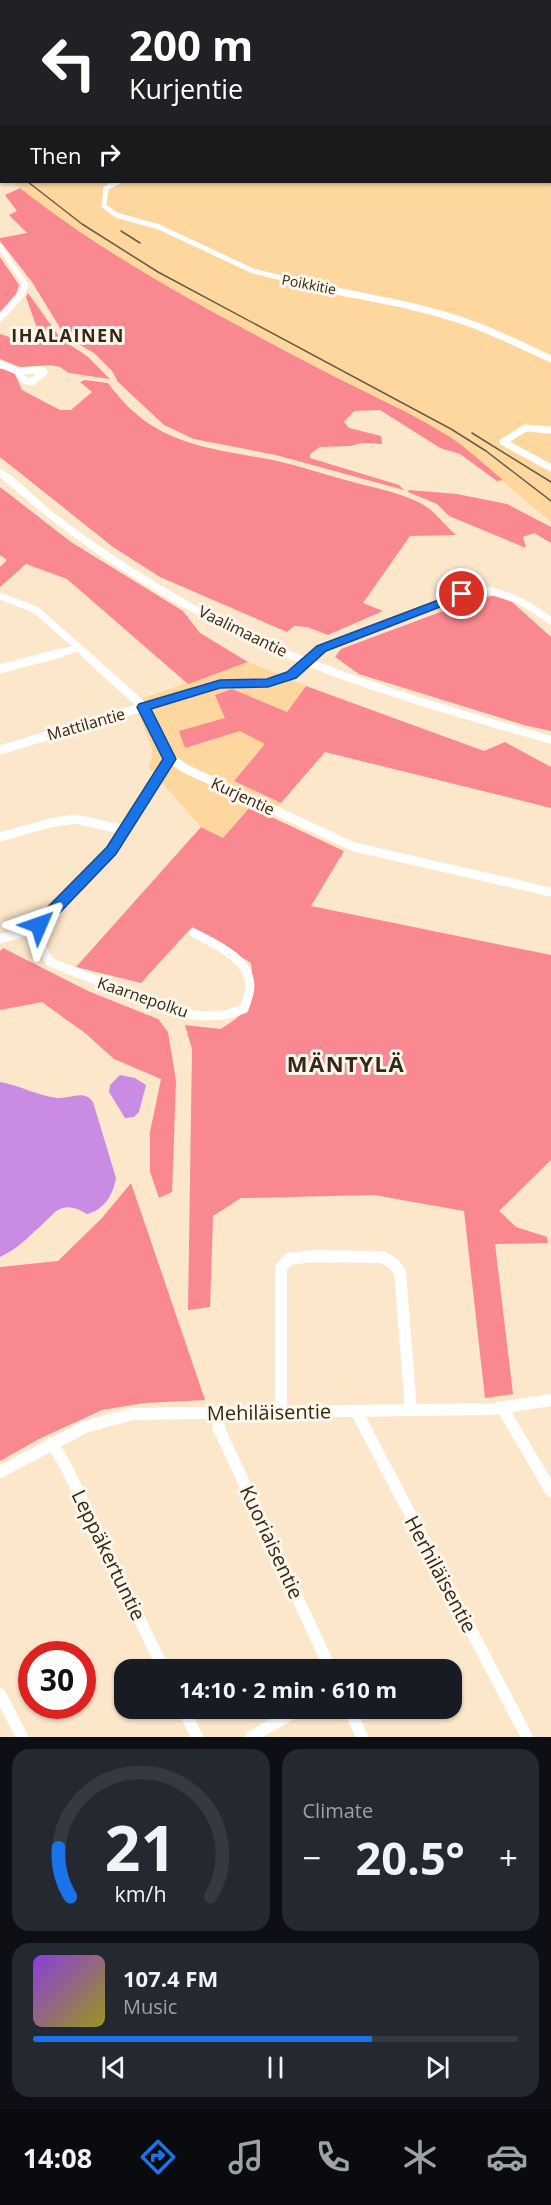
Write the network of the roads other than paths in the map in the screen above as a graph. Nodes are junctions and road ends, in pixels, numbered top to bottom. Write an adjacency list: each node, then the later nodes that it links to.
1 (116, 183): 4 (street, Poikkitie)
2 (0, 247): 3 (street)
3 (0, 318)
4 (551, 359)
5 (0, 364): 6 (street)
6 (17, 371)
7 (551, 430): 8 (street)
8 (551, 468)
9 (0, 472): 13 (main road, Vaalimaantie)
10 (0, 596): 12 (street)
11 (551, 621): 13 (street, Mattilantie)
12 (79, 648): 14 (street); 15 (street)
13 (308, 661): 15 (street, Mattilantie); 16 (main road, Vaalimaantie)
14 (0, 669)
15 (144, 707): 17 (street, Mattilantie); 18 (street)
16 (551, 740)
17 (0, 750)
18 (169, 759): 19 (street); 21 (street, Kurjentie)
19 (124, 830): 20 (street); 22 (street)
20 (0, 837)
21 (551, 892)
22 (31, 929): 23 (street, Kaarnepolku); 24 (street)
23 (194, 933)
24 (0, 939)
25 (551, 1400): 26 (street, Mehiläisentie)
26 (503, 1408): 27 (street, Mehiläisentie); 33 (street)
27 (411, 1410): 28 (street); 29 (street, Mehiläisentie)
28 (281, 1411): 29 (street, Mehiläisentie); 30 (street, Mehiläisentie)
29 (356, 1411): 44 (street, Herhiläisentie)
30 (217, 1413): 31 (street, Mehiläisentie); 35 (street, Kuoriaisentie)
31 (52, 1443): 32 (street, Mehiläisentie); 34 (street, Leppäkertuntie)
32 (0, 1472)
33 (551, 1491)
34 (159, 1659)
35 (326, 1659)
36 (0, 1694): 40 (street)
37 (188, 1719): 41 (street)
38 (282, 1719): 42 (street)
39 (354, 1719): 43 (street)
40 (22, 1737)
41 (197, 1737)
42 (251, 1737)
43 (362, 1737)
44 (527, 1737)

